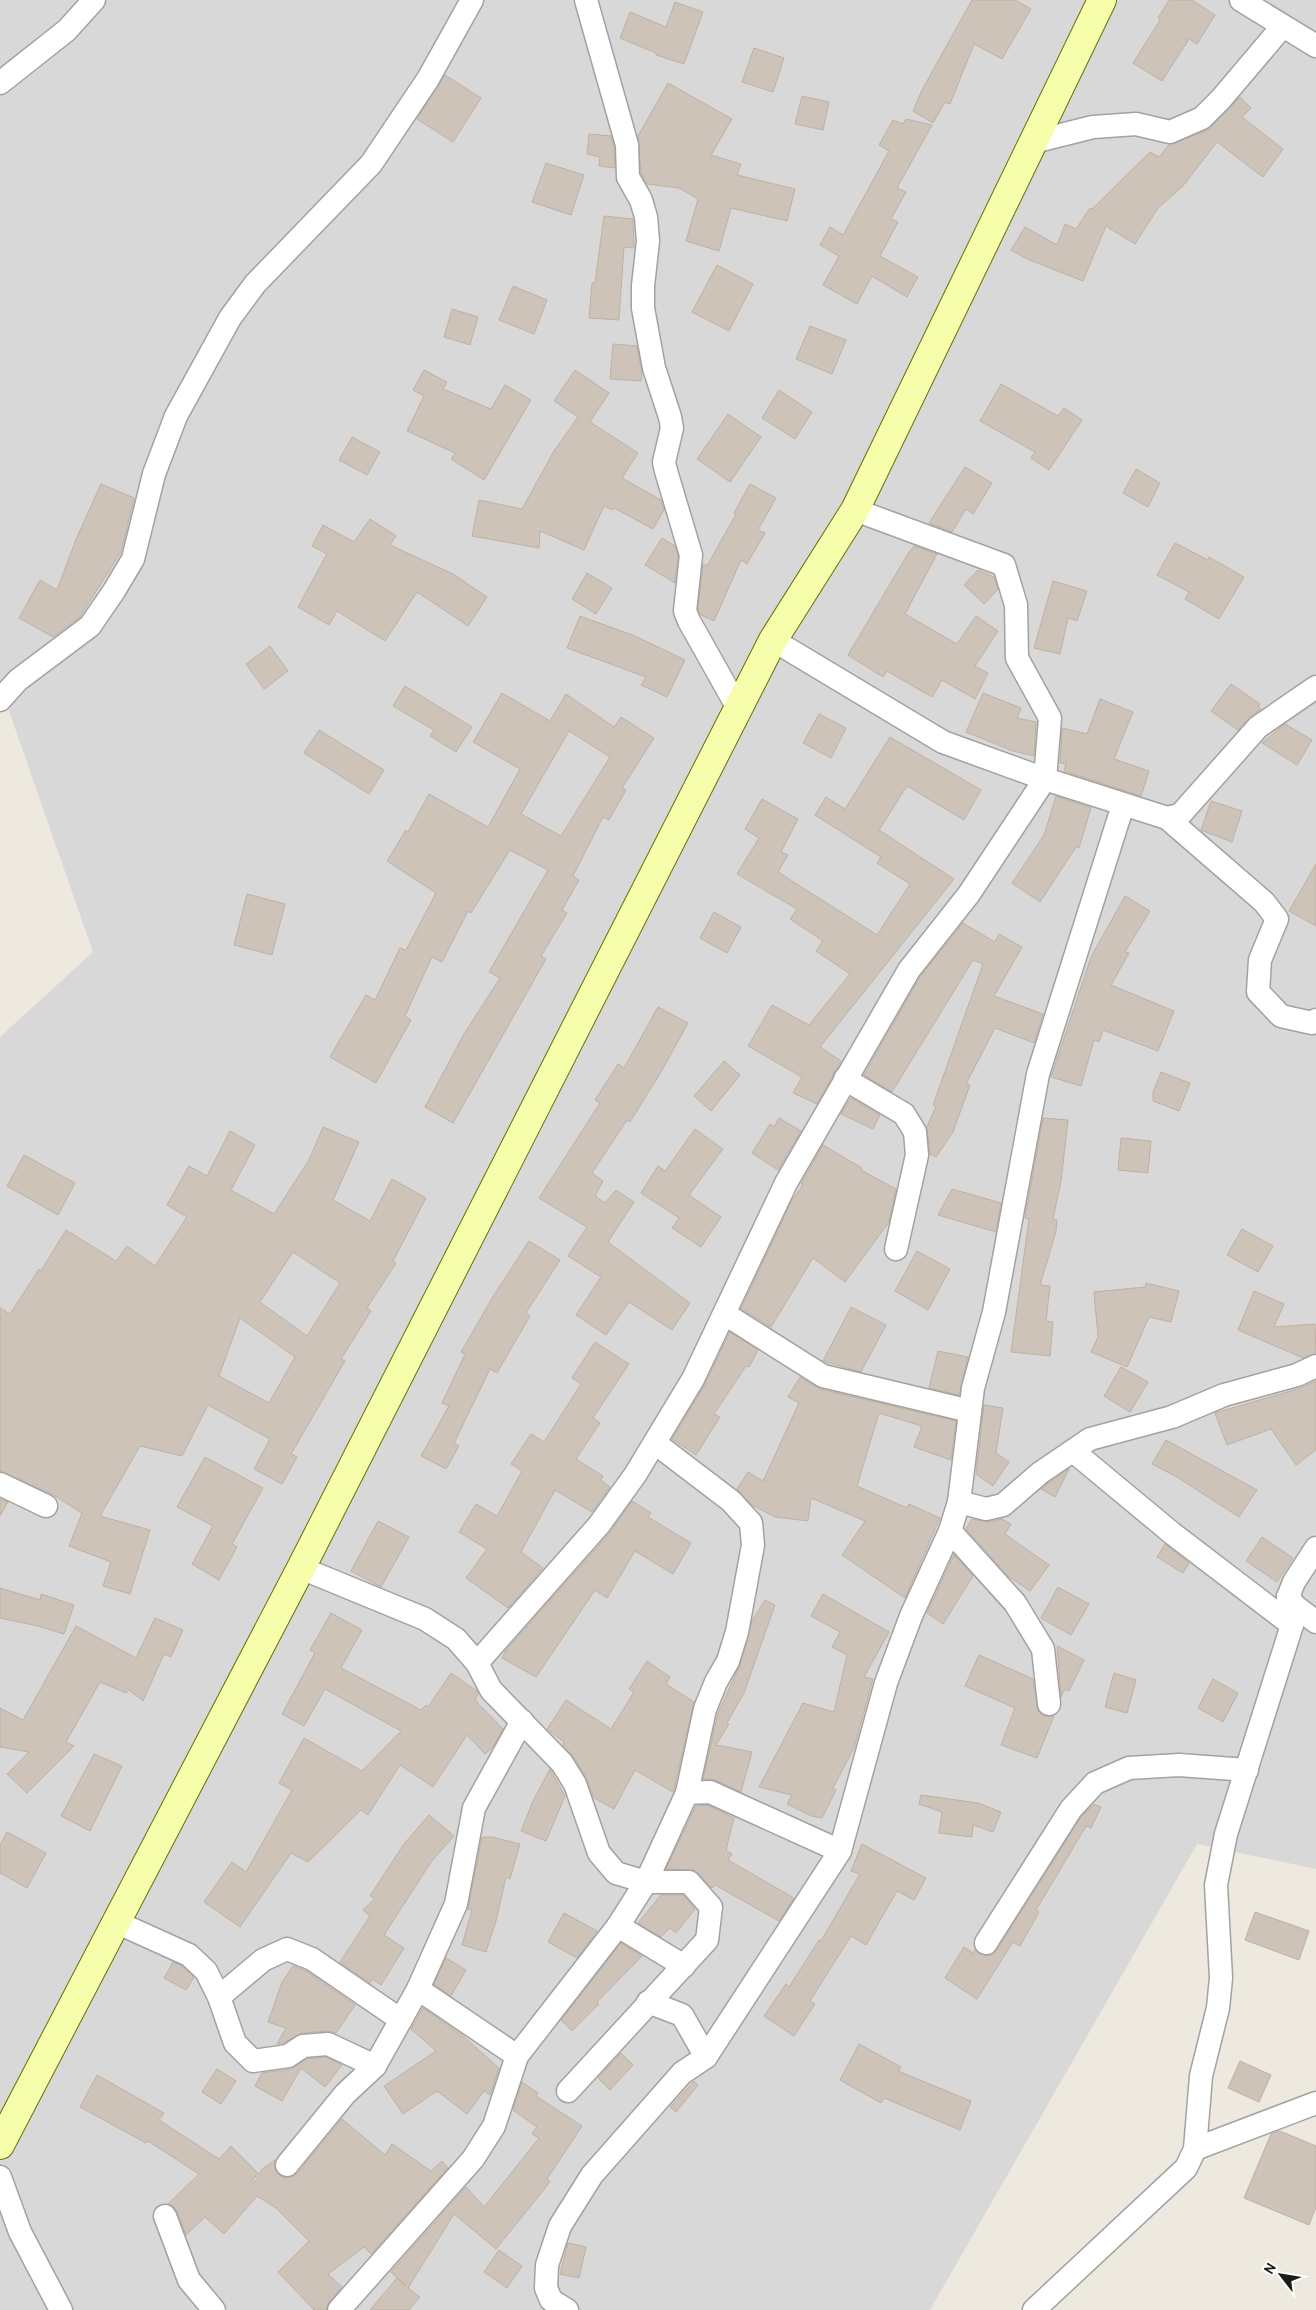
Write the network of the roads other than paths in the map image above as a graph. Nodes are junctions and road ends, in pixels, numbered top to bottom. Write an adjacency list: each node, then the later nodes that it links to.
1 (94, 0): 8 (street)
2 (472, 0): 13 (street)
3 (586, 0): 14 (street)
4 (1102, 0): 9 (street)
5 (1241, 0): 6 (street)
6 (1282, 26): 7 (street); 9 (street)
7 (1316, 46)
8 (0, 83)
9 (1032, 142): 10 (street)
10 (855, 510): 11 (street); 15 (street)
11 (773, 640): 14 (street); 15 (street)
12 (1316, 687): 17 (street)
13 (0, 700)
14 (739, 710): 31 (street)
15 (1045, 779): 16 (street); 19 (street)
16 (1123, 806): 17 (street); 23 (street)
17 (1167, 818): 18 (street)
18 (1316, 1020)
19 (845, 1079): 20 (street); 21 (street)
20 (896, 1249)
21 (725, 1314): 23 (street); 24 (street)
22 (1316, 1366): 25 (street)
23 (970, 1412): 27 (street)
24 (655, 1442): 35 (street); 39 (street)
25 (1073, 1451): 27 (street); 34 (street)
26 (0, 1484): 28 (street)
27 (959, 1502): 29 (street)
28 (46, 1506)
29 (950, 1531): 36 (street); 40 (street)
30 (1316, 1548): 32 (street)
31 (301, 1568): 35 (street); 42 (street)
32 (1288, 1597): 33 (street); 34 (street)
33 (1316, 1622)
34 (1292, 1625): 38 (street)
35 (477, 1662): 37 (street)
36 (1049, 1704)
37 (522, 1721): 41 (street); 46 (street)
38 (1246, 1770): 44 (street); 56 (street)
39 (687, 1793): 40 (street); 41 (street)
40 (840, 1851): 51 (street)
41 (646, 1882): 43 (street); 45 (street)
42 (116, 1922): 47 (street); 55 (street)
43 (618, 1926): 45 (street); 50 (street)
44 (986, 1943)
45 (684, 1966): 48 (street)
46 (418, 1989): 49 (street); 50 (street)
47 (219, 1997): 49 (street); 52 (street)
48 (648, 2002): 51 (street); 53 (street)
49 (401, 2020): 52 (street)
50 (517, 2056): 62 (street)
51 (706, 2057): 63 (street)
52 (375, 2066): 57 (street)
53 (568, 2092)
54 (1316, 2103): 56 (street)
55 (0, 2145)
56 (1195, 2149): 64 (street)
57 (287, 2165)
58 (0, 2177): 60 (street)
59 (165, 2216): 61 (street)
60 (61, 2310)
61 (214, 2310)
62 (339, 2310)
63 (567, 2310)
64 (1034, 2310)

